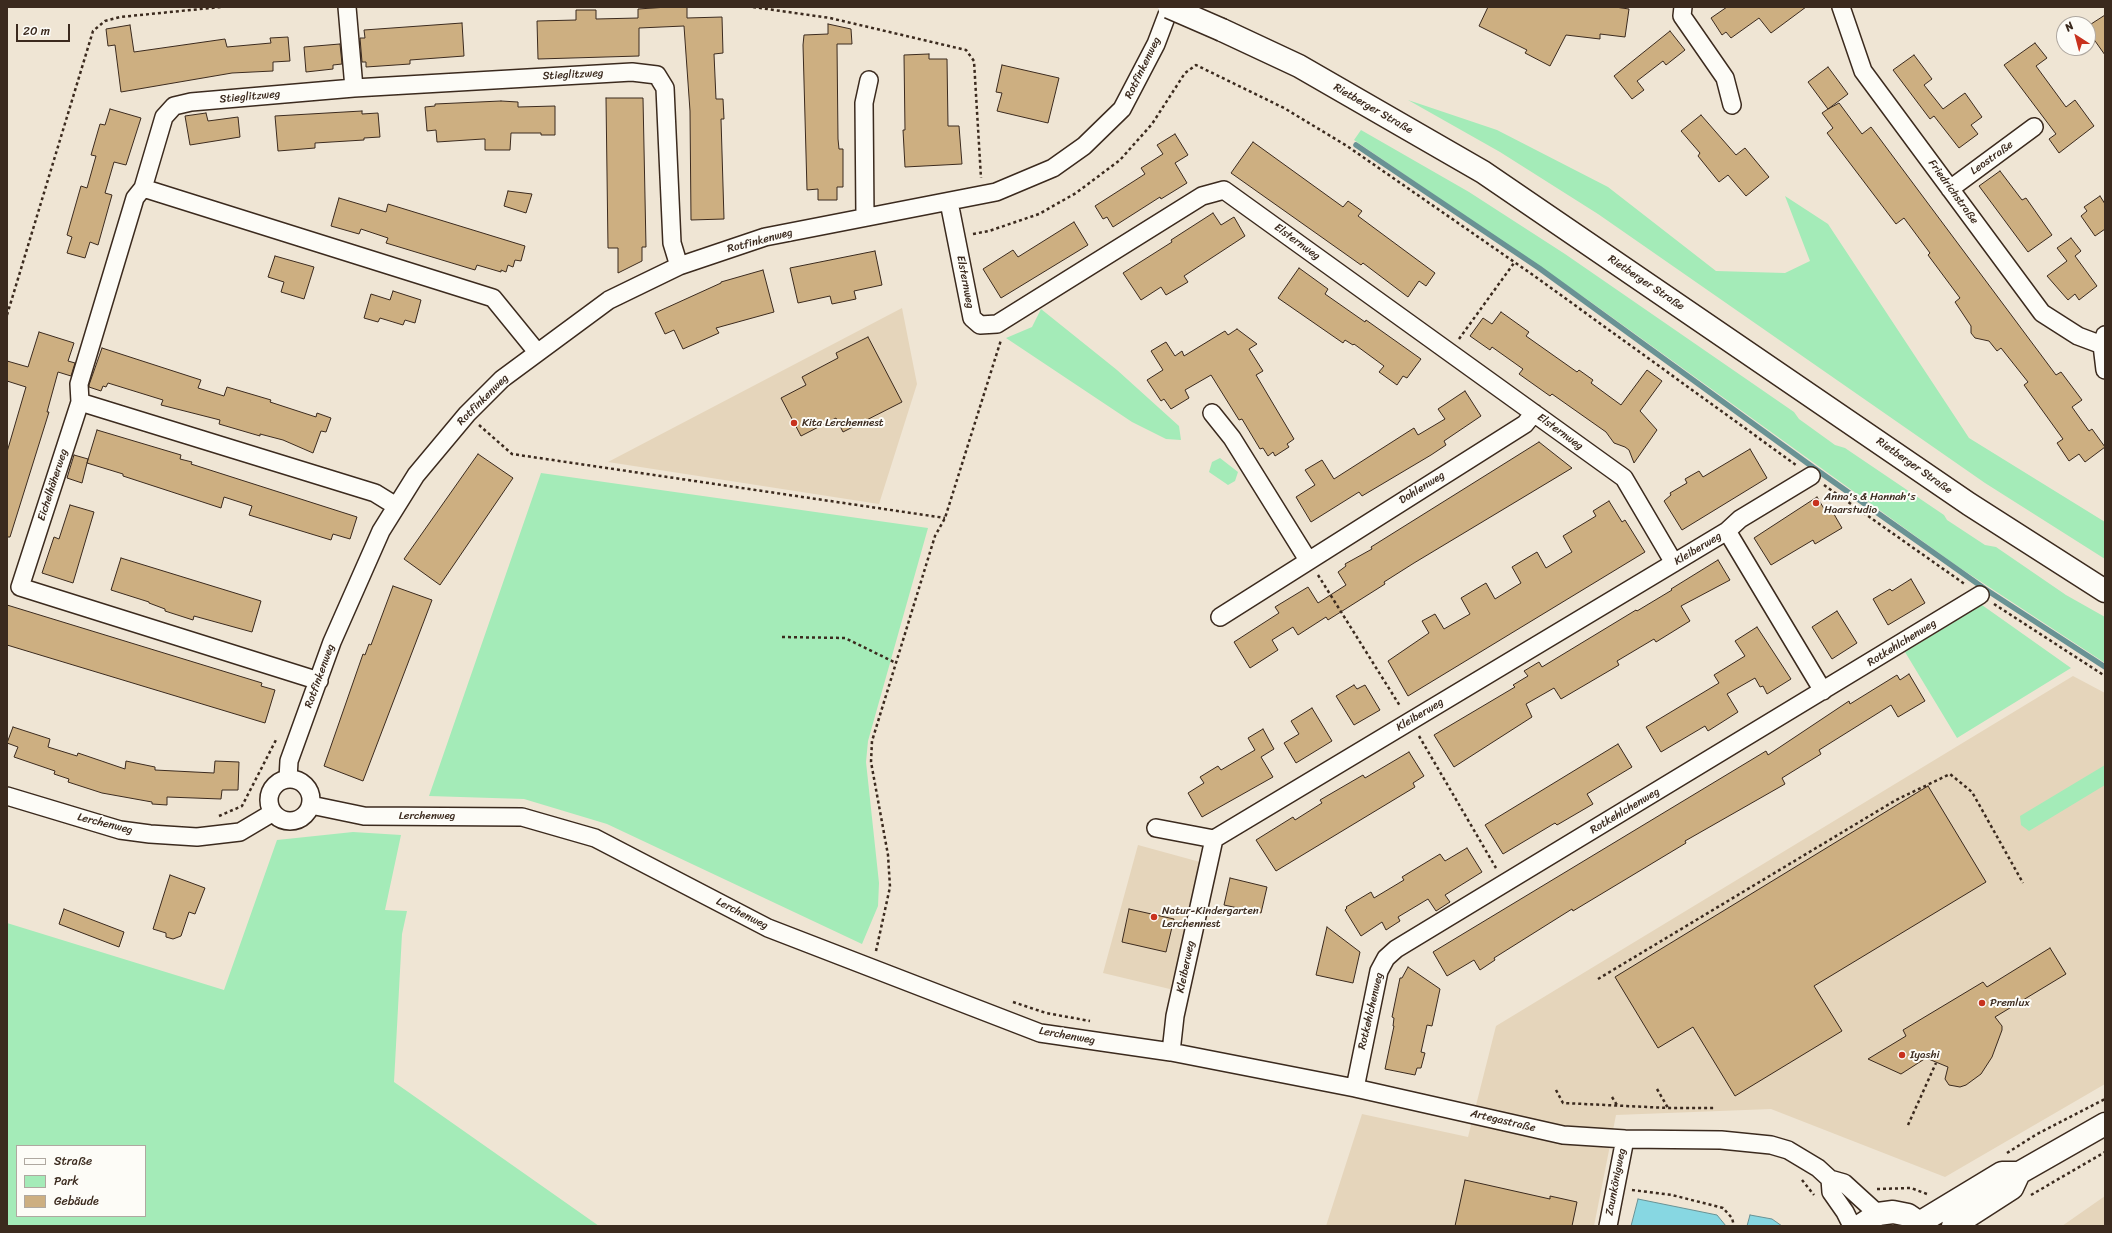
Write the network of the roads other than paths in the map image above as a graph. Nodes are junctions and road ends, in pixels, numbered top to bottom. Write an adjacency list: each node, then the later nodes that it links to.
1 (346, 7): 6 (street)
2 (1170, 7): 11 (street, Rotfinkenweg); 25 (main road, Rietberger Straße, bridge)
3 (1683, 7): 7 (street)
4 (1841, 7): 10 (street, Friedrichstraße)
5 (869, 80): 12 (street)
6 (354, 88): 9 (street, Stieglitzweg); 13 (street, Stieglitzweg)
7 (1732, 105)
8 (2034, 127): 10 (street, Leostraße)
9 (143, 188): 15 (street); 17 (street, Stieglitzweg)
10 (1950, 189): 14 (street, Friedrichstraße)
11 (949, 202): 12 (street, Rotfinkenweg); 19 (street, Elsternweg)
12 (865, 217): 13 (street, Rotfinkenweg)
13 (679, 266): 15 (street, Rotfinkenweg)
14 (2103, 340): 16 (street)
15 (537, 352): 21 (street, Rotfinkenweg)
16 (2105, 370)
17 (80, 402): 21 (street); 28 (street, Eichelhäherweg)
18 (1212, 413): 23 (street)
19 (1534, 414): 23 (street, Dohlenweg); 24 (street, Elsternweg)
20 (1811, 476): 22 (street, Kleiberweg)
21 (396, 506): 28 (street, Rotfinkenweg)
22 (1727, 531): 24 (street, Kleiberweg); 29 (street)
23 (1308, 560): 27 (street, Dohlenweg)
24 (1674, 563): 35 (street, Kleiberweg)
25 (2105, 591)
26 (1980, 595): 29 (street, Rotkehlchenweg)
27 (1220, 617)
28 (318, 681): 30 (street, Rotfinkenweg)
29 (1823, 691): 37 (street, Rotkehlchenweg)
30 (288, 779): 32 (street); 33 (street)
31 (7, 796): 33 (street, Lerchenweg)
32 (311, 805): 33 (street); 36 (street, Lerchenweg)
33 (272, 813)
34 (1156, 828): 35 (street)
35 (1214, 839): 36 (street, Kleiberweg)
36 (1171, 1052): 37 (street, Artegastraße)
37 (1355, 1088): 39 (street, Artegastraße)
38 (2105, 1124): 40 (main road)
39 (1625, 1139): 41 (street, Artegastraße); 44 (street, Zaunkönigweg)
40 (2019, 1173): 43 (main road); 47 (main road)
41 (1830, 1179): 42 (street, Artegastraße); 45 (street)
42 (1878, 1214): 43 (main road); 46 (main road)
43 (1923, 1224)
44 (1608, 1226)
45 (1852, 1226)
46 (1860, 1226)
47 (1953, 1226)

